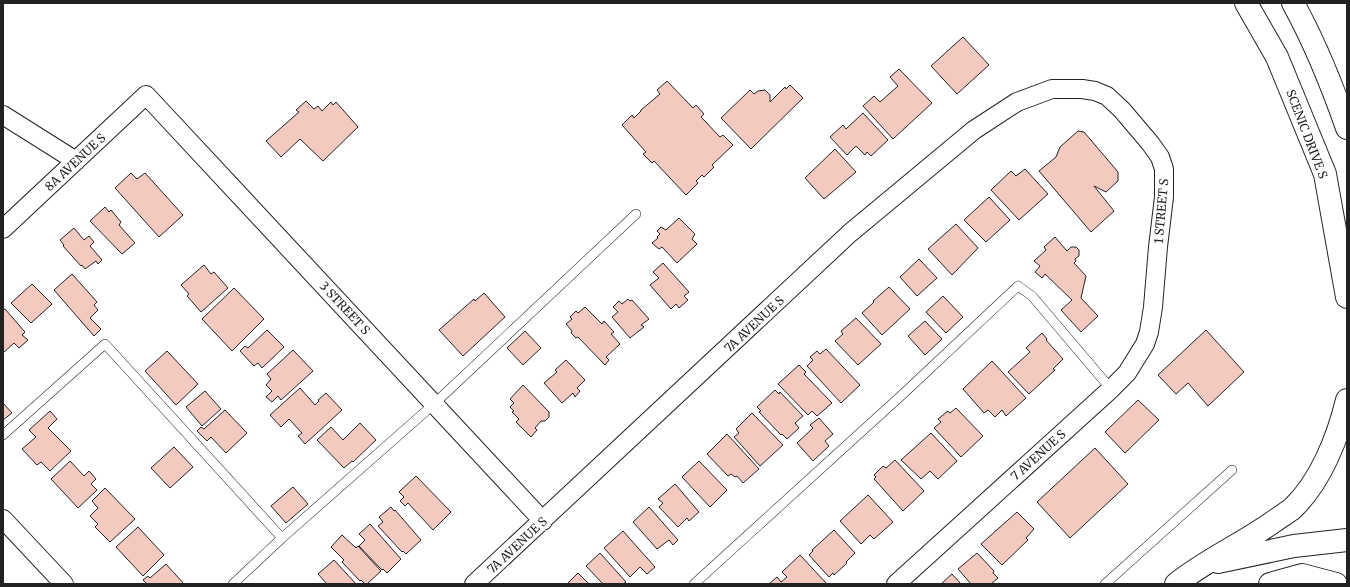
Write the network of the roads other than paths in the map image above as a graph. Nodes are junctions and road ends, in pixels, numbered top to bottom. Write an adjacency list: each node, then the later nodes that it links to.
1 (1246, 3): 10 (main road, SCENIC DRIVE S)
2 (1293, 3): 6 (main road)
3 (1052, 89): 11 (street, 1 STREET S); 18 (street, 7A AVENUE S)
4 (146, 95): 7 (street, 8A AVENUE S); 14 (street, 3 STREET S)
5 (3, 116): 7 (street)
6 (1347, 128)
7 (76, 161): 9 (street, 8A AVENUE S)
8 (636, 214): 14 (lane)
9 (3, 229)
10 (1347, 297)
11 (1153, 307): 12 (street, 7 AVENUE S)
12 (1111, 389): 25 (lane); 26 (street, 7 AVENUE S)
13 (1347, 400): 21 (main road)
14 (434, 404): 18 (street, 3 STREET S); 19 (lane)
15 (3, 435): 19 (lane)
16 (1232, 470): 27 (lane)
17 (3, 519): 22 (street)
18 (543, 521): 24 (street, 7A AVENUE S)
19 (282, 538): 23 (lane)
20 (1347, 540): 21 (main road)
21 (1203, 565): 28 (main road)
22 (64, 584)
23 (233, 584)
24 (474, 584)
25 (694, 584)
26 (896, 584)
27 (1105, 584)
28 (1176, 584)
29 (1270, 584): 30 (main road)
30 (1336, 584)

